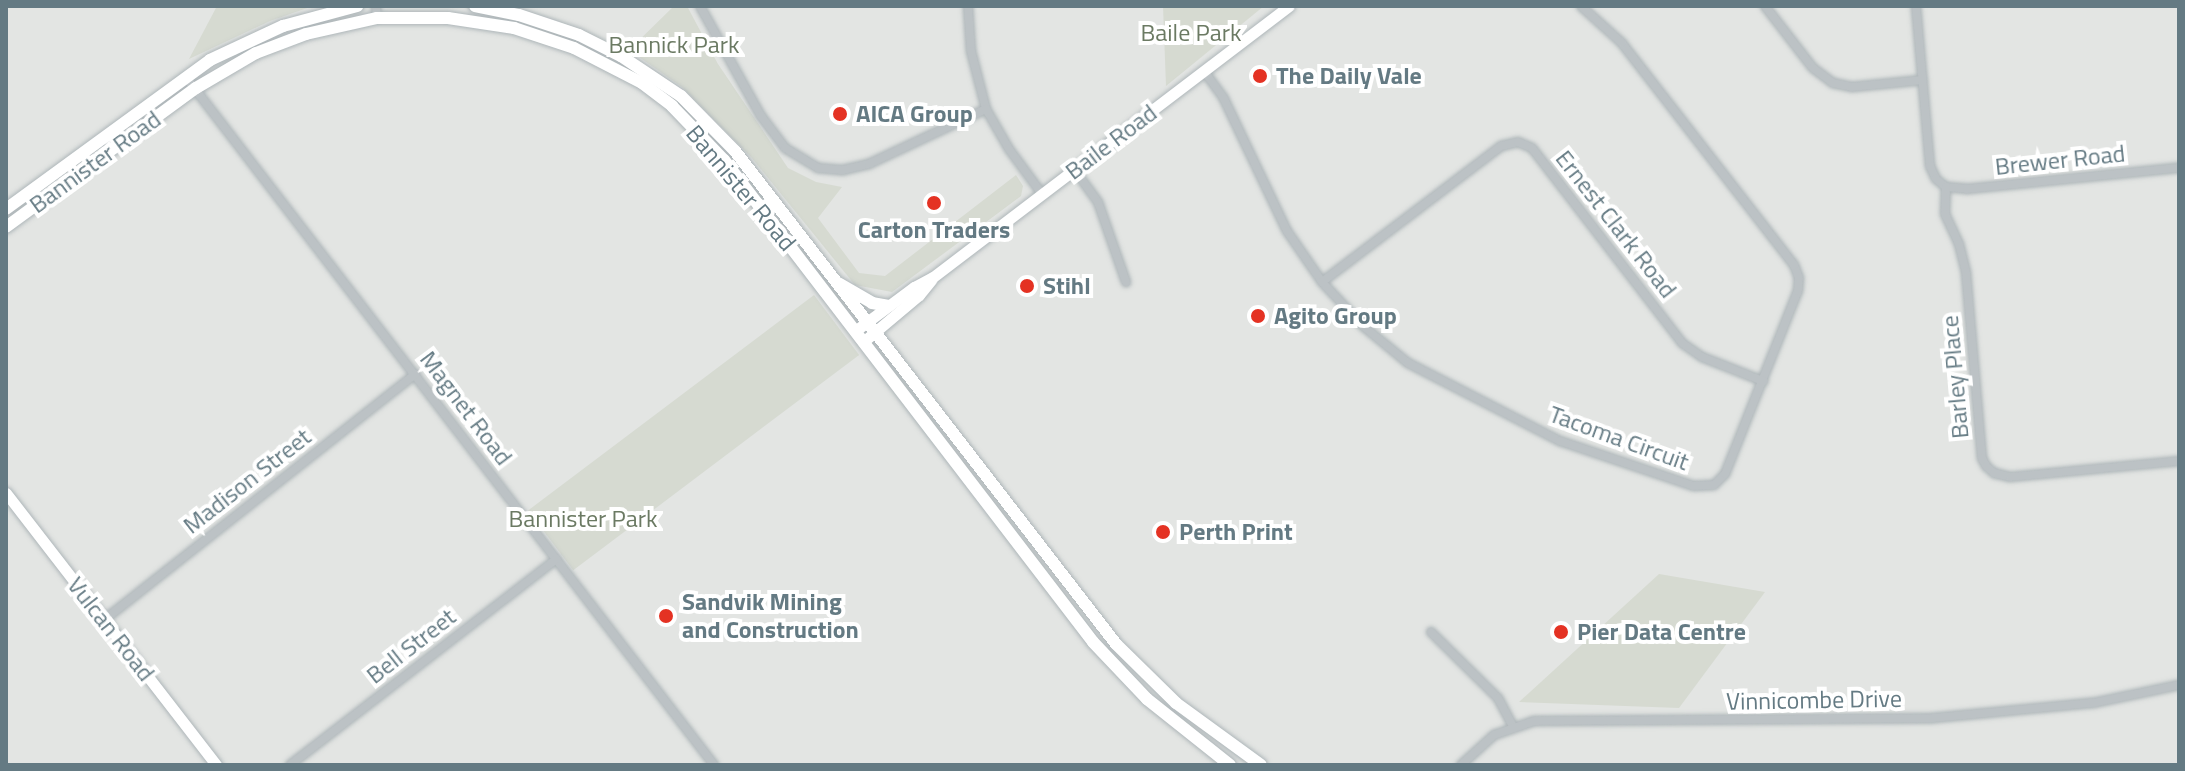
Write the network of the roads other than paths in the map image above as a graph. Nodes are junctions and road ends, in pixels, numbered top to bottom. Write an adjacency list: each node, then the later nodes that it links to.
1 (357, 6): 12 (main road, Bannister Road)
2 (475, 6): 23 (main road, Bannister Road)
3 (700, 6): 15 (street)
4 (968, 6): 15 (street)
5 (1289, 6): 11 (street, Baile Road)
6 (1581, 6): 30 (street, Tacoma Circuit)
7 (1765, 6): 13 (street)
8 (1916, 6): 13 (street)
9 (377, 12): 10 (main road, Bannister Road); 14 (main road, Bannister Road)
10 (391, 12): 28 (main road, Bannister Road)
11 (1204, 71): 17 (street, Baile Road); 25 (street, Tacoma Circuit)
12 (185, 76): 14 (street, Magnet Road); 20 (main road, Bannister Road)
13 (1923, 80): 18 (street)
14 (196, 88): 21 (main road, Bannister Road); 29 (street, Magnet Road)
15 (986, 109): 19 (street)
16 (2179, 168): 18 (street, Brewer Road)
17 (1074, 169): 19 (street, Baile Road); 24 (street)
18 (1946, 187): 31 (street, Barley Place)
19 (1042, 194): 22 (street, Baile Road)
20 (6, 209)
21 (6, 227)
22 (933, 277): 26 (street, Baile Road); 27 (street, Baile Road)
23 (832, 280): 26 (main road); 27 (main road, Bannister Road)
24 (1126, 282)
25 (1322, 282): 30 (street, Tacoma Circuit); 30 (street, Ernest Clark Road)
26 (889, 306): 27 (street, Baile Road)
27 (871, 328): 28 (street, Baile Road); 42 (main road, Bannister Road)
28 (859, 337): 41 (main road, Bannister Road)
29 (415, 374): 33 (street, Magnet Road); 34 (street, Madison Street)
30 (1763, 381)
31 (2179, 461)
32 (6, 493): 34 (street, Vulcan Road)
33 (557, 559): 39 (street, Bell Street); 40 (street, Magnet Road)
34 (104, 620): 38 (street, Vulcan Road)
35 (1431, 632): 37 (street)
36 (2179, 685): 37 (street, Vinnicombe Drive)
37 (1513, 726): 43 (street, Vinnicombe Drive)
38 (216, 765)
39 (290, 765)
40 (714, 765)
41 (1230, 765)
42 (1261, 765)
43 (1461, 765)

